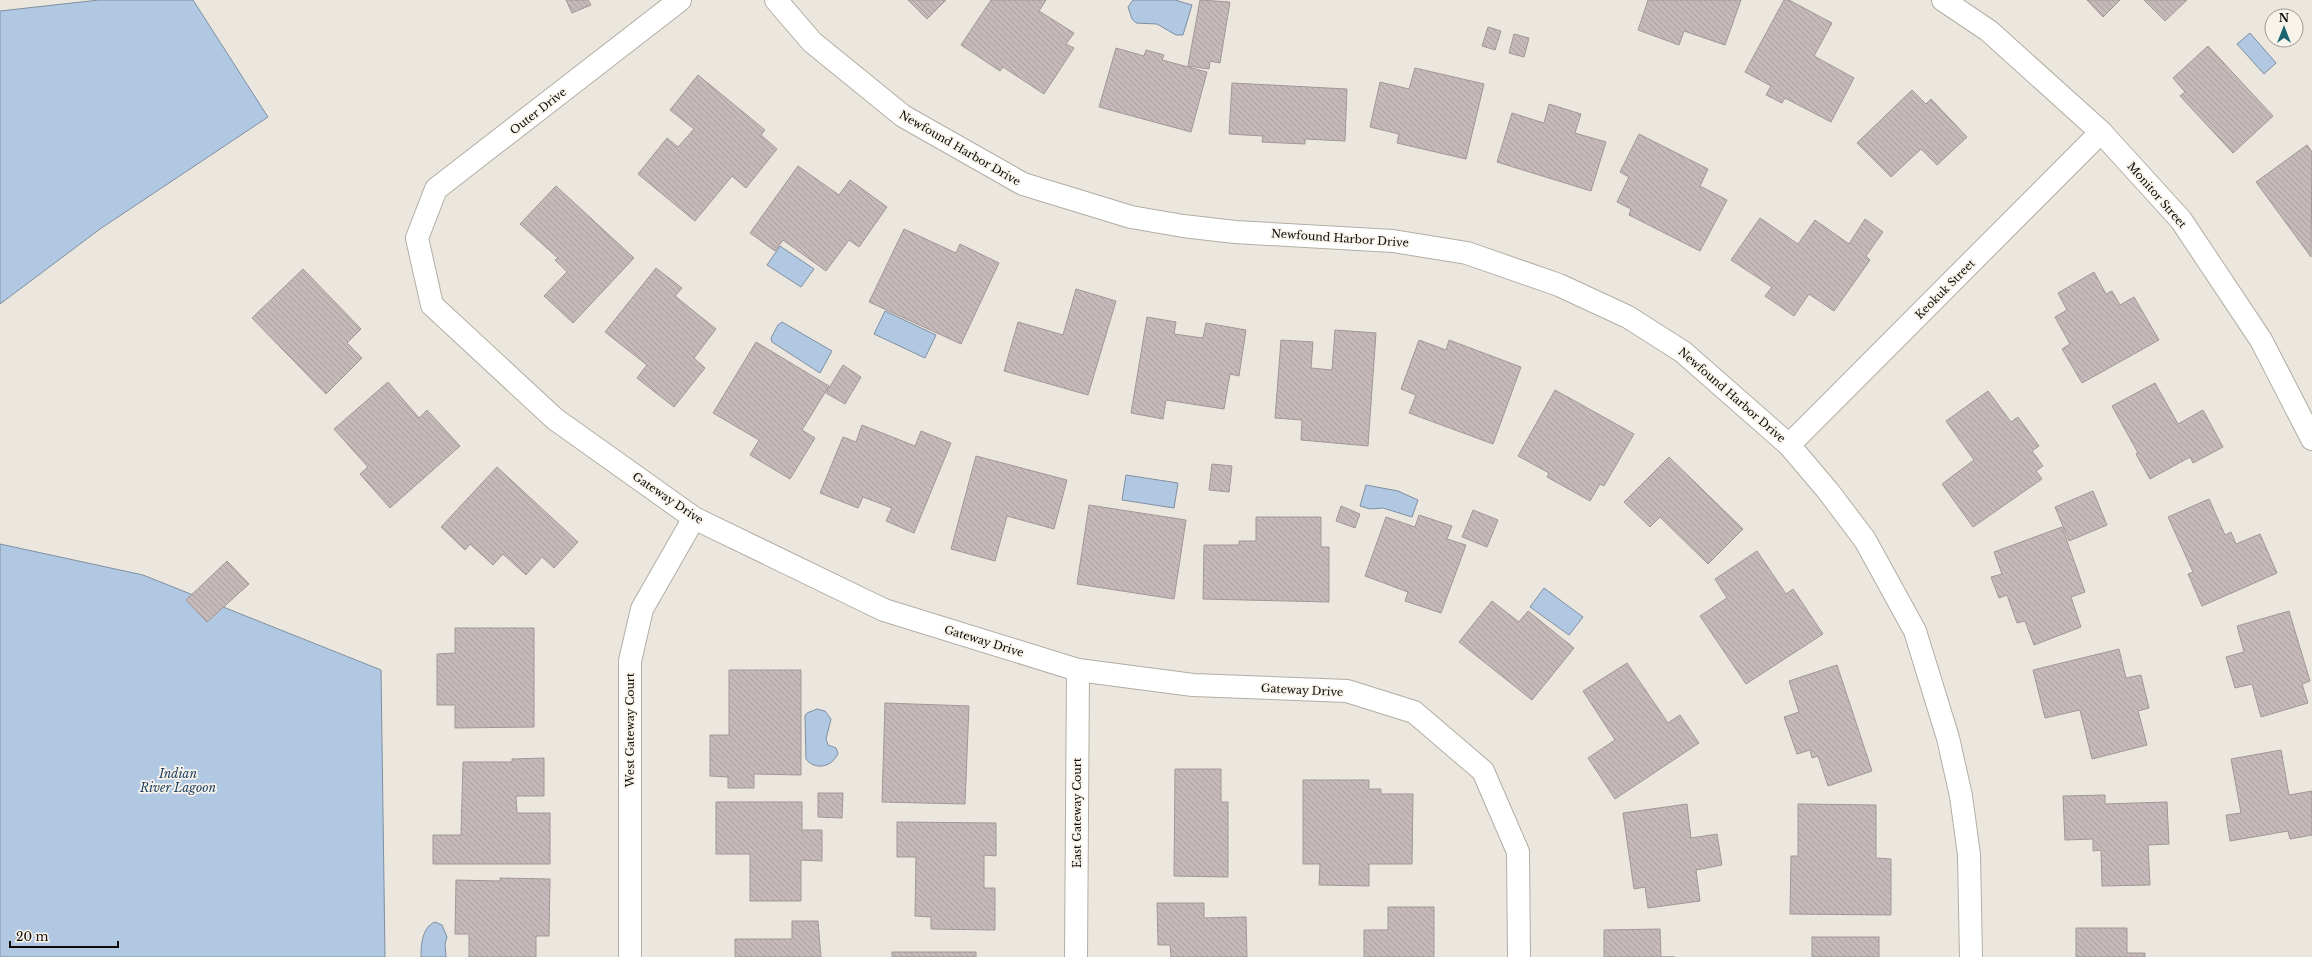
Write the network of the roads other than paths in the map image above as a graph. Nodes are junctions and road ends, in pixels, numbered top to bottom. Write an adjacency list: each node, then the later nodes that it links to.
1 (680, 0): 5 (street, Outer Drive)
2 (776, 0): 7 (street, Newfound Harbor Drive)
3 (1943, 0): 4 (street, Monitor Street)
4 (2101, 132): 6 (street, Monitor Street); 7 (street, Keokuk Street)
5 (417, 238): 8 (street, Gateway Drive)
6 (2312, 439)
7 (1789, 445): 13 (street, Newfound Harbor Drive)
8 (694, 518): 9 (street, Gateway Drive); 10 (street, West Gateway Court)
9 (1078, 670): 11 (street, East Gateway Court); 12 (street, Gateway Drive)
10 (630, 957)
11 (1076, 957)
12 (1519, 957)
13 (1971, 957)

